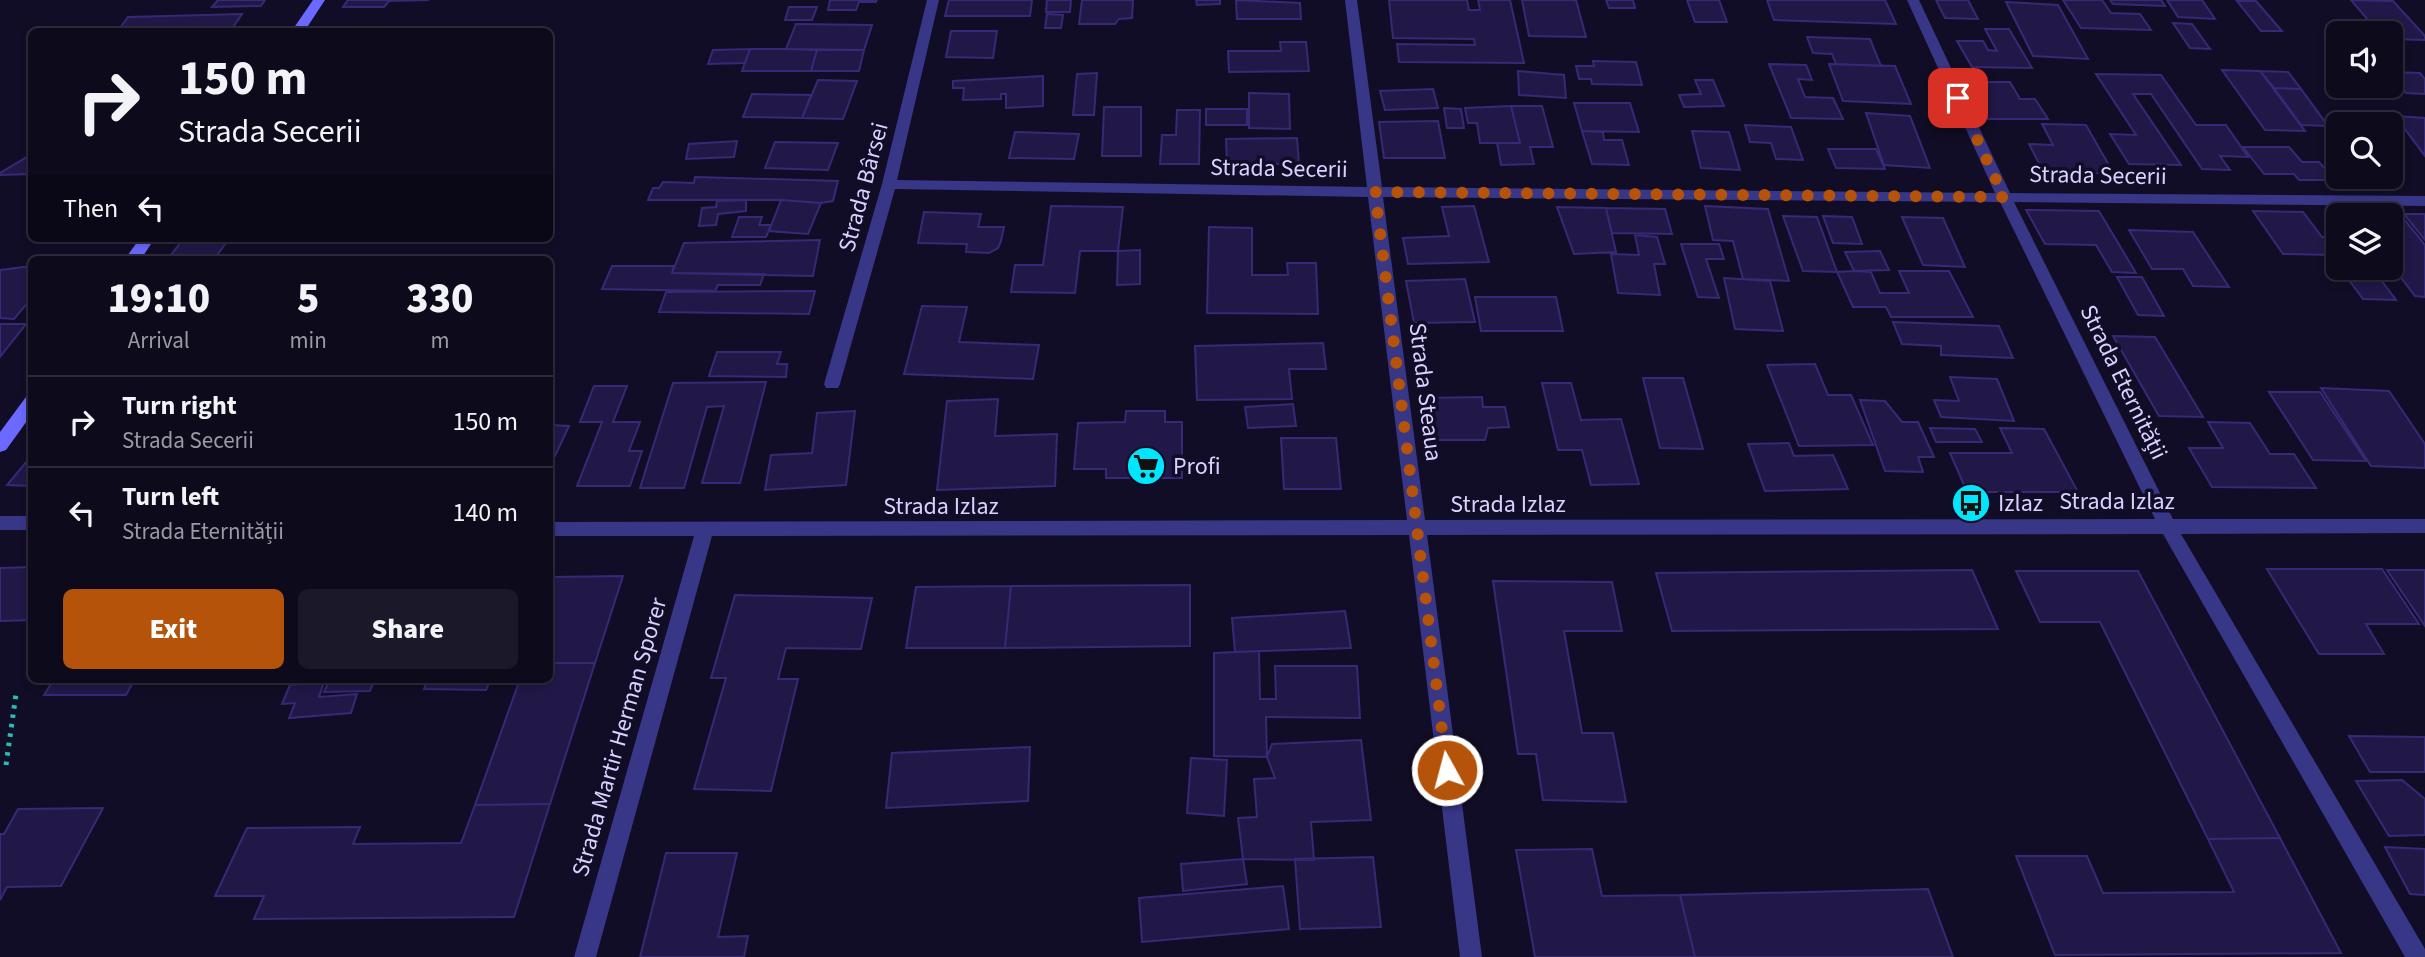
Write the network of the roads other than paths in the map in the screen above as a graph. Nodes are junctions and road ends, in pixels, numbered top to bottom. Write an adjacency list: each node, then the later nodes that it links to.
1 (319, 0): 5 (main road)
2 (933, 0): 6 (street, Strada Bârsei)
3 (1351, 0): 7 (street, Strada Steaua)
4 (1913, 0): 8 (street, Strada Eternității)
5 (300, 28)
6 (889, 184): 7 (street, Strada Secerii); 12 (street, Strada Bârsei)
7 (1375, 192): 8 (street, Strada Secerii); 20 (street, Strada Steaua)
8 (2004, 197): 9 (street, Strada Secerii); 17 (street, Strada Eternității)
9 (2425, 201)
10 (146, 242): 11 (main road)
11 (135, 256)
12 (832, 384)
13 (28, 406): 14 (main road)
14 (0, 445)
15 (0, 523): 16 (street)
16 (28, 523)
17 (2167, 525): 18 (street, Strada Izlaz); 20 (street, Strada Izlaz); 24 (street, Strada Eternității)
18 (2425, 526)
19 (553, 529): 21 (street, Strada Izlaz)
20 (1416, 529): 21 (street, Strada Izlaz); 23 (street, Strada Steaua)
21 (704, 531): 22 (street, Strada Martir Herman Sporer)
22 (585, 957)
23 (1471, 957)
24 (2417, 957)

